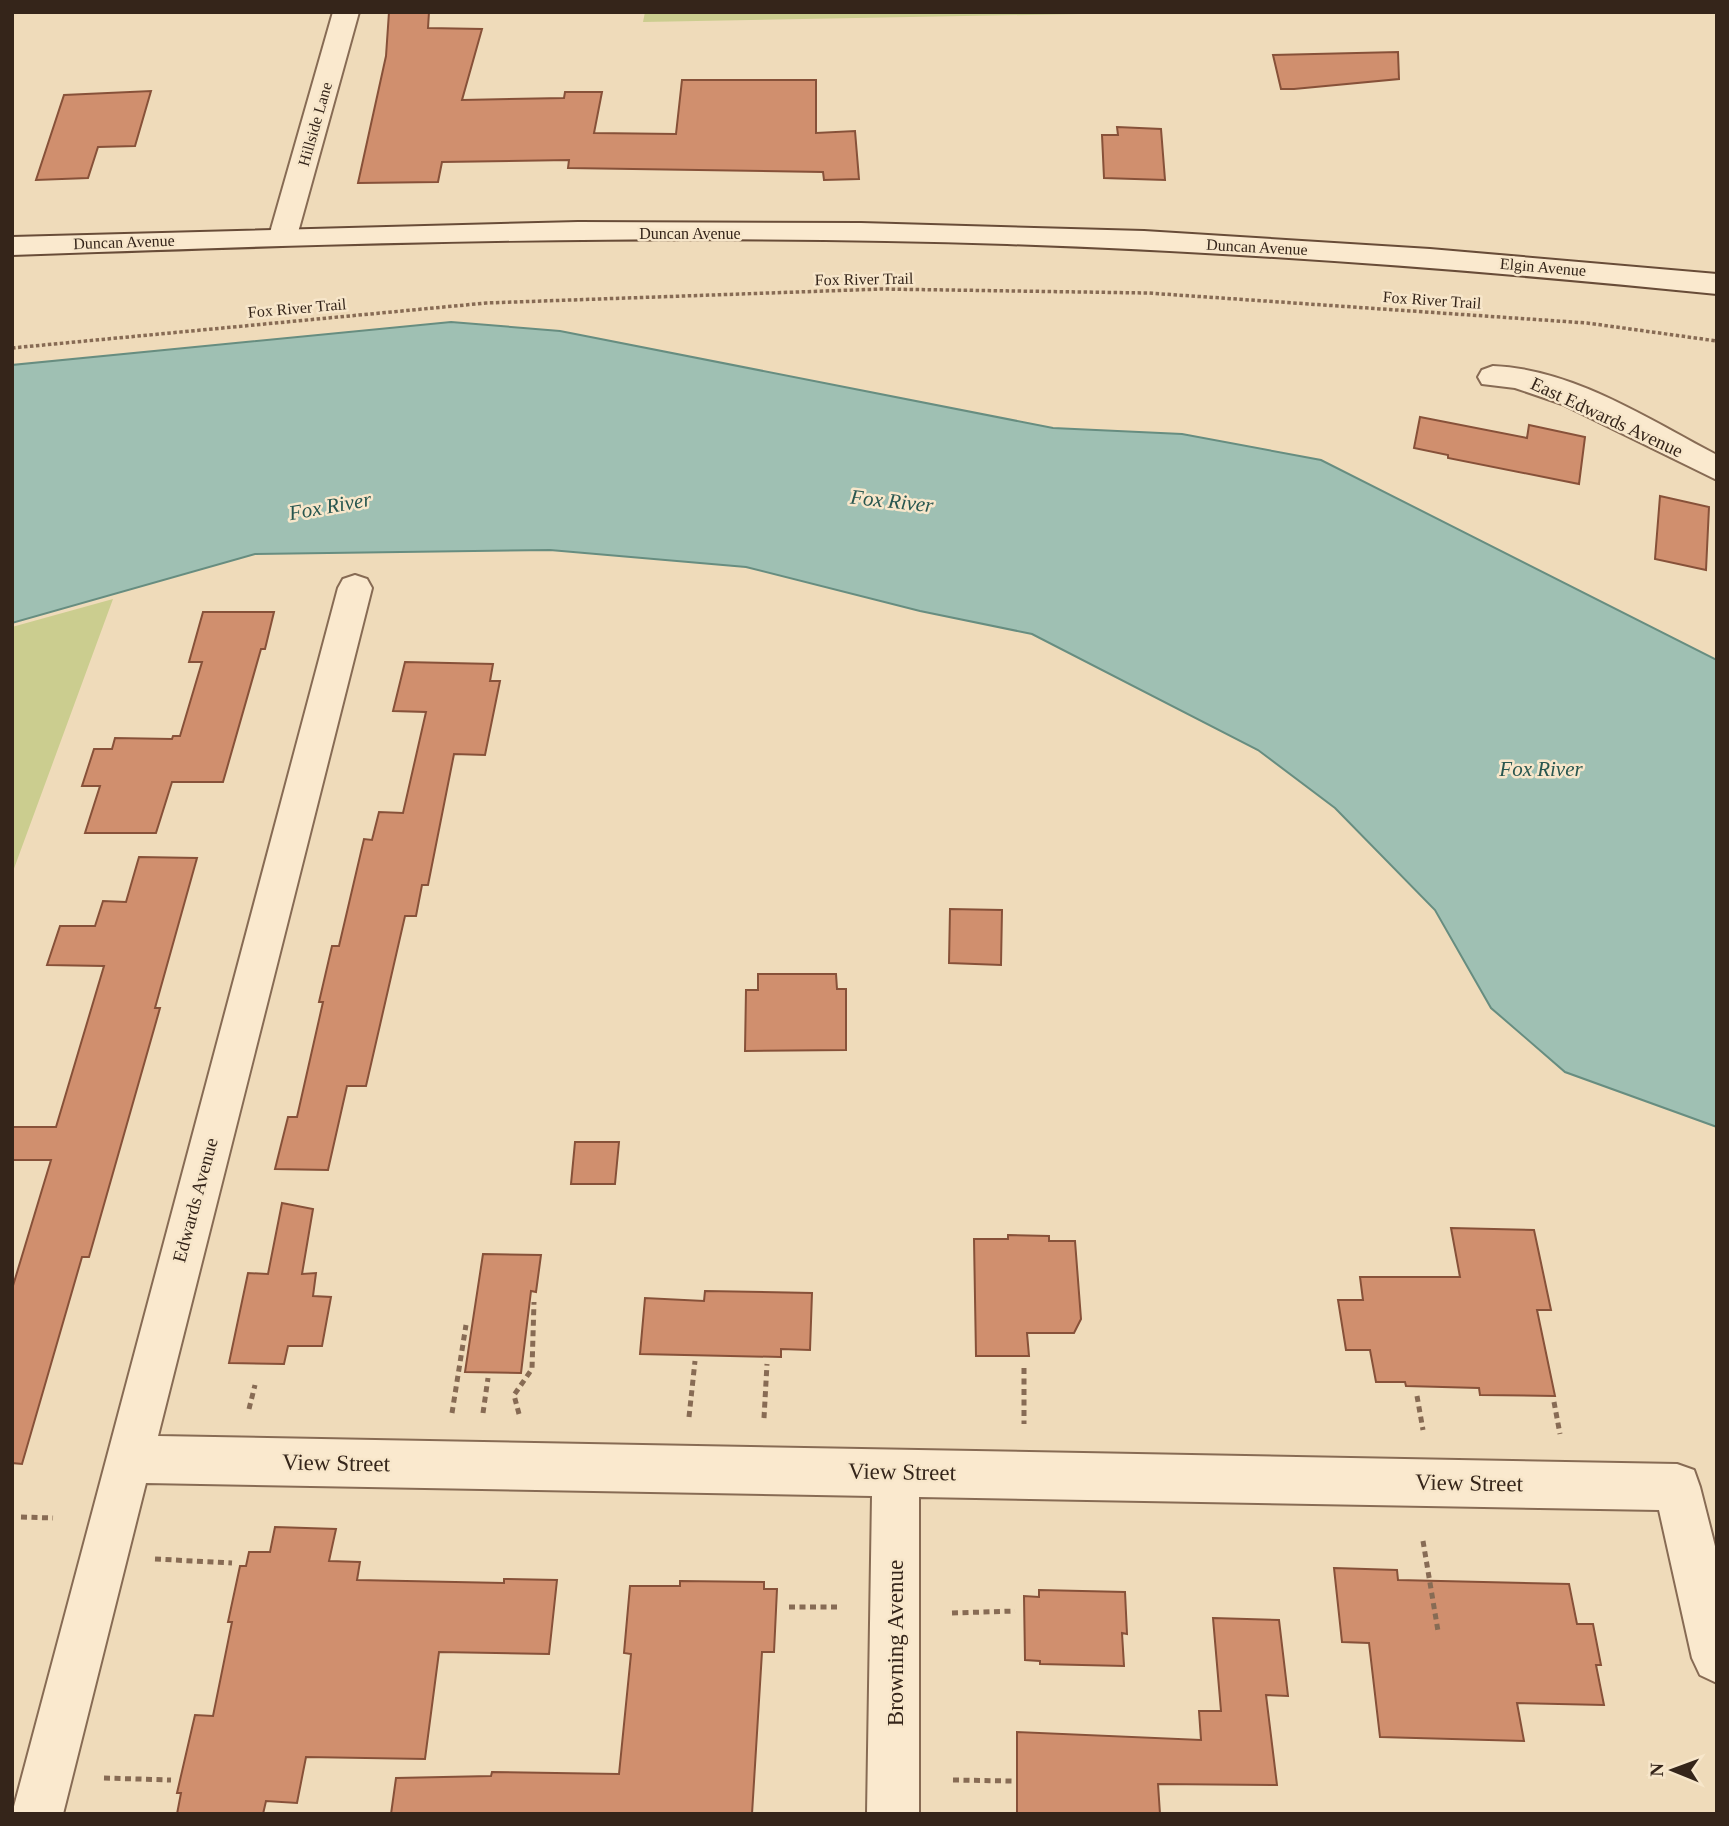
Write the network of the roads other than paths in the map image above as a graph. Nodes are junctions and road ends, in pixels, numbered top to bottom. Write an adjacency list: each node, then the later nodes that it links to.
1 (346, 12): 2 (street, Hillside Lane)
2 (284, 236): 3 (street, Duncan Avenue); 4 (street, Duncan Avenue)
3 (12, 246)
4 (1368, 254): 5 (street, Elgin Avenue)
5 (1717, 284)
6 (1493, 377): 7 (street, East Edwards Avenue)
7 (1717, 470)
8 (355, 588): 9 (street, Edwards Avenue)
9 (128, 1459): 10 (street, View Street); 12 (street, Edwards Avenue)
10 (896, 1472): 11 (street, View Street); 13 (street, Browning Avenue)
11 (1717, 1658)
12 (37, 1814)
13 (893, 1814)

